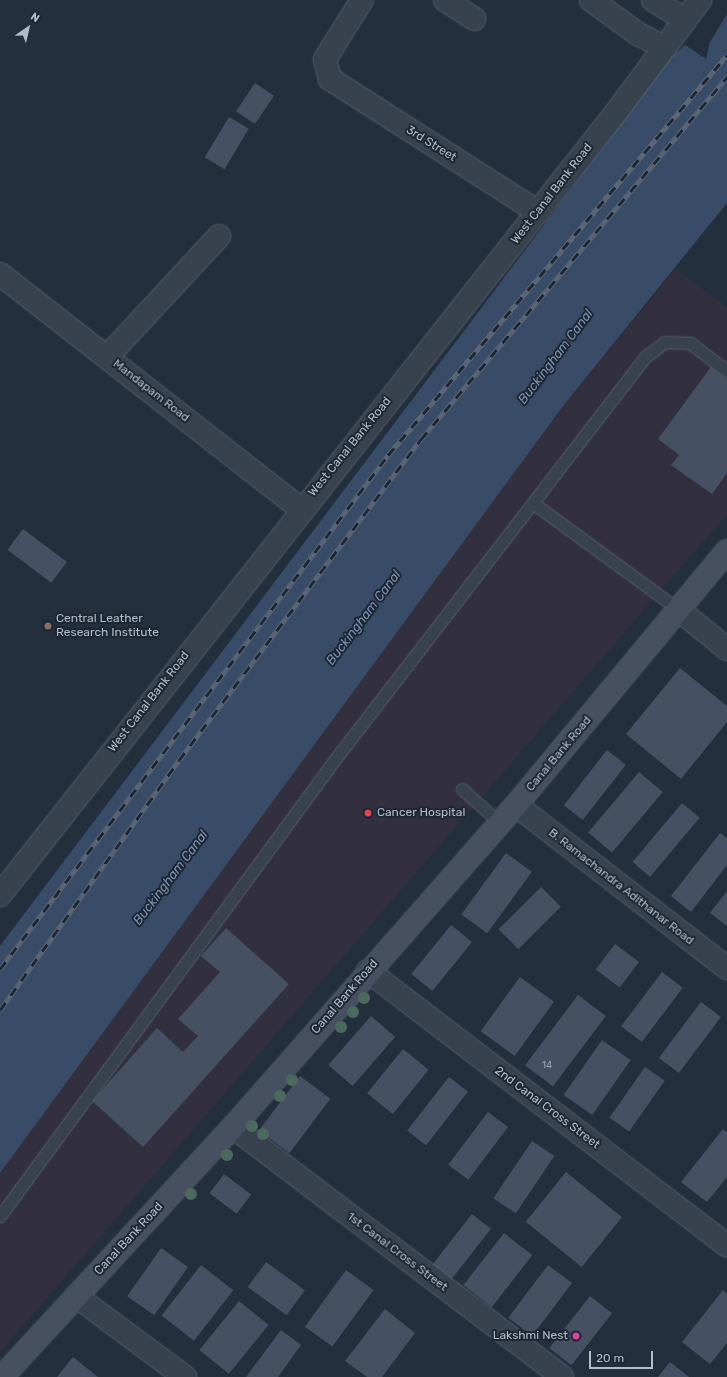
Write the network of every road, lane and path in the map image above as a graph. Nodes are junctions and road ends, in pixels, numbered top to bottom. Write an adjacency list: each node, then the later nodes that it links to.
1 (362, 0): 9 (street, 3rd Street)
2 (445, 0): 6 (street)
3 (591, 0): 8 (street)
4 (653, 0): 7 (street)
5 (700, 0): 7 (street, West Canal Bank Road)
6 (474, 19)
7 (685, 20): 8 (street, West Canal Bank Road)
8 (665, 48): 9 (street, West Canal Bank Road)
9 (538, 212): 15 (street, West Canal Bank Road)
10 (219, 236): 12 (street)
11 (0, 274): 12 (street, Mandapam Road)
12 (107, 357): 15 (street, Mandapam Road)
13 (727, 371): 14 (lane)
14 (533, 503): 17 (lane); 26 (lane)
15 (301, 509): 22 (street, West Canal Bank Road)
16 (727, 551): 17 (street, Canal Bank Road)
17 (679, 610): 18 (street); 20 (street, Canal Bank Road)
18 (727, 649)
19 (462, 789): 21 (lane)
20 (516, 805): 21 (street, Canal Bank Road); 23 (street, B. Ramachandra Adithanar Road)
21 (500, 823): 24 (street, Canal Bank Road)
22 (0, 895)
23 (727, 968)
24 (368, 971): 25 (street, Canal Bank Road); 27 (street, 2nd Canal Cross Street)
25 (233, 1127): 28 (street, Canal Bank Road); 31 (street, 1st Canal Cross Street)
26 (0, 1216)
27 (727, 1245)
28 (76, 1296): 29 (street, Canal Bank Road); 30 (street)
29 (2, 1377)
30 (186, 1377)
31 (562, 1377)

